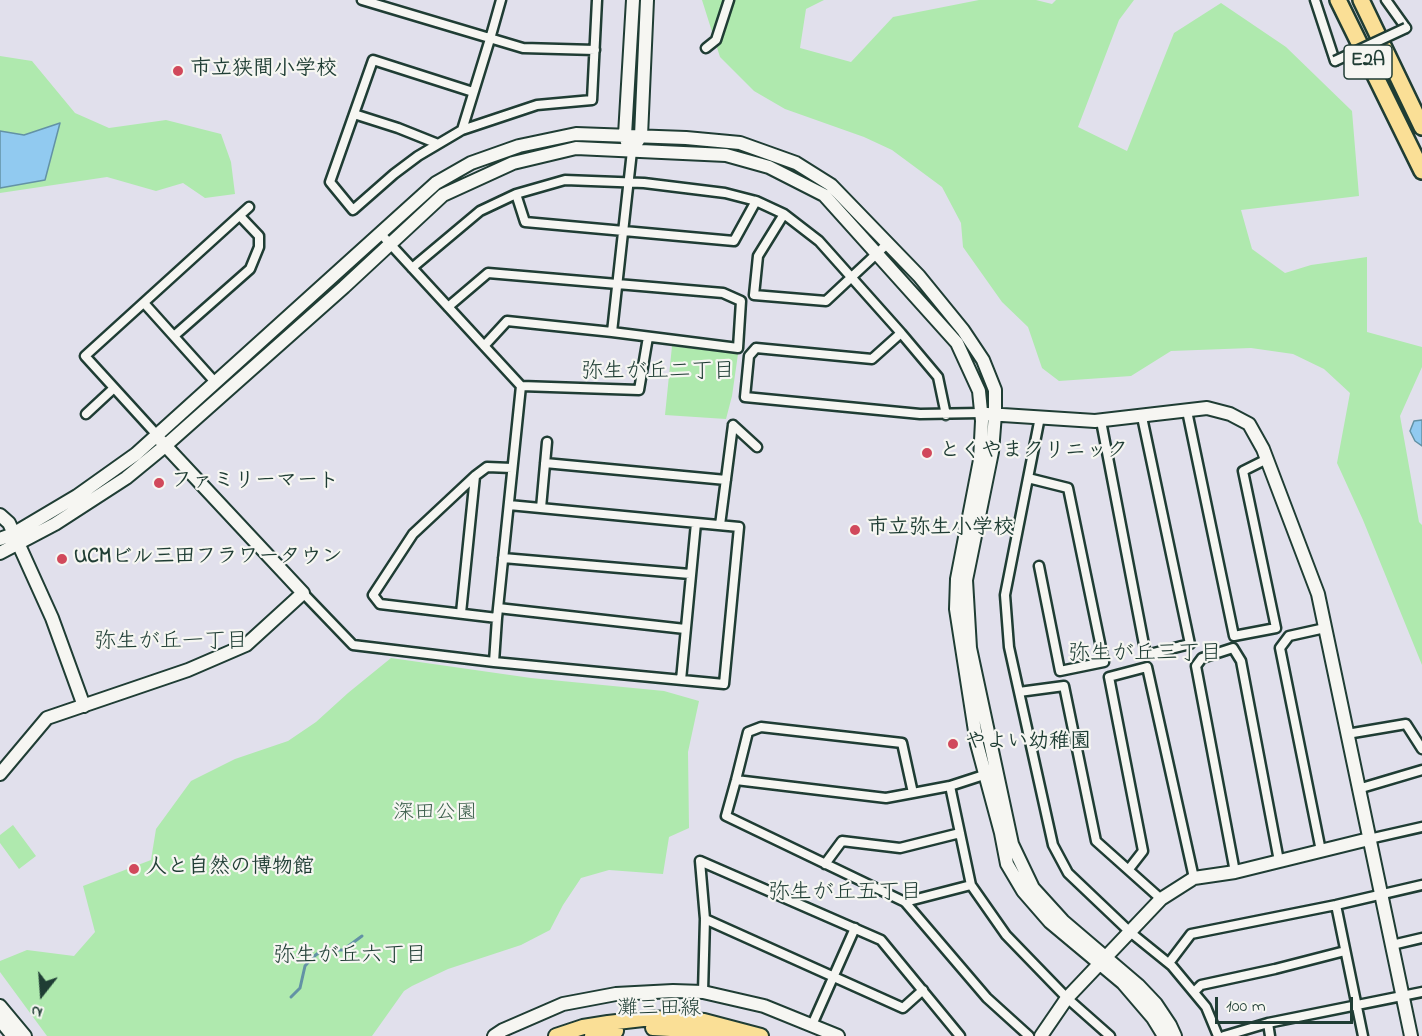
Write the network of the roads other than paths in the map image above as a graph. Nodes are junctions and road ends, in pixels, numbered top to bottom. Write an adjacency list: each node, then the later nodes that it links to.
1 (362, 0): 11 (street)
2 (501, 0): 11 (street)
3 (597, 0): 13 (street)
4 (633, 0): 18 (street)
5 (647, 0): 19 (street)
6 (729, 0): 12 (street)
7 (1315, 0): 10 (street, bridge)
8 (1338, 0): 22 (highway, E2A)
9 (1360, 0): 16 (highway, E2A)
10 (1386, 0)
11 (490, 39): 13 (street); 14 (street)
12 (706, 48)
13 (595, 50): 17 (street)
14 (473, 92): 15 (street); 17 (street)
15 (354, 114): 20 (street); 20 (street)
16 (1422, 127)
17 (462, 130): 20 (street)
18 (625, 135): 19 (street); 21 (street); 30 (street)
19 (641, 136): 21 (street); 31 (street)
20 (438, 144)
21 (632, 151): 23 (street); 32 (street); 33 (street)
22 (1421, 169)
23 (628, 183): 24 (street); 25 (street); 29 (street)
24 (516, 194): 29 (street); 34 (street)
25 (756, 201): 27 (street); 29 (street)
26 (249, 207): 28 (street)
27 (783, 214): 35 (street); 35 (street)
28 (240, 216): 37 (street); 41 (street)
29 (624, 232): 36 (street)
30 (379, 236): 32 (street); 44 (street)
31 (888, 244): 33 (street); 50 (street)
32 (388, 246): 34 (street); 57 (street)
33 (878, 254): 35 (street); 48 (street)
34 (412, 268): 38 (street)
35 (852, 278): 40 (street)
36 (617, 285): 38 (street); 39 (street); 42 (street)
37 (144, 303): 41 (street); 46 (street)
38 (448, 307): 43 (street)
39 (612, 332): 42 (street); 43 (street)
40 (901, 333): 51 (street); 51 (street)
41 (174, 336): 44 (street)
42 (648, 337): 45 (street)
43 (484, 346): 45 (street)
44 (215, 382): 55 (street)
45 (521, 386): 61 (street)
46 (114, 388): 49 (street); 55 (street)
47 (1187, 411): 53 (street); 59 (street); 59 (street)
48 (981, 413): 50 (street); 51 (street); 89 (street)
49 (86, 414)
50 (995, 414): 52 (street); 89 (street)
51 (946, 415)
52 (1040, 417): 54 (street); 63 (street)
53 (1142, 417): 54 (street); 54 (street)
54 (1101, 421)
55 (157, 435): 57 (street); 71 (street)
56 (547, 442): 60 (street)
57 (165, 447): 71 (street); 76 (street)
58 (757, 447): 64 (street)
59 (1267, 459): 80 (street)
60 (545, 463): 64 (street); 66 (street)
61 (512, 468): 62 (street); 65 (street)
62 (475, 477): 78 (street); 78 (street)
63 (1028, 478): 74 (street); 84 (street)
64 (726, 480): 69 (street)
65 (508, 505): 66 (street); 73 (street)
66 (541, 508): 68 (street)
67 (0, 515): 71 (street)
68 (696, 523): 69 (street); 75 (street)
69 (720, 525): 83 (street)
70 (0, 539): 71 (street)
71 (16, 539): 72 (street); 85 (street)
72 (0, 553)
73 (503, 558): 75 (street); 77 (street)
74 (1039, 566)
75 (690, 574): 81 (street)
76 (303, 593): 82 (street); 85 (street)
77 (498, 608): 79 (street); 81 (street)
78 (461, 613): 79 (street)
79 (497, 618): 82 (street)
80 (1325, 628): 86 (street); 98 (street)
81 (685, 629): 83 (street)
82 (494, 662): 83 (street)
83 (681, 680)
84 (1019, 692): 101 (street); 112 (street)
85 (84, 706): 90 (street)
86 (1347, 734): 87 (street); 93 (street)
87 (1422, 748)
88 (1422, 770): 93 (street)
89 (991, 773): 92 (street); 116 (street)
90 (0, 774)
91 (736, 780): 94 (street); 94 (street); 100 (street)
92 (950, 786): 94 (street); 96 (street)
93 (1358, 789): 97 (street)
94 (913, 793)
95 (1422, 827): 97 (street)
96 (960, 833): 100 (street); 104 (street)
97 (1369, 839): 98 (street); 106 (street)
98 (1321, 851): 99 (street)
99 (1279, 861): 102 (street); 102 (street)
100 (825, 864): 108 (street)
101 (1129, 869): 103 (street); 107 (street)
102 (1235, 872): 103 (street)
103 (1194, 878): 107 (street)
104 (970, 885): 108 (street); 124 (street)
105 (1422, 885): 106 (street)
106 (1381, 894): 109 (street); 114 (street)
107 (1161, 899): 112 (street)
108 (905, 902): 139 (street)
109 (1336, 905): 115 (street); 117 (street)
110 (705, 920): 111 (street); 118 (street); 120 (street)
111 (855, 928): 118 (street); 119 (street)
112 (1131, 932): 116 (street); 117 (street)
113 (1422, 938): 114 (street)
114 (1392, 945): 123 (street)
115 (1345, 951): 121 (street); 125 (street)
116 (1103, 960): 124 (street); 142 (street); 143 (street)
117 (1169, 963): 121 (street)
118 (834, 976): 119 (street); 129 (street)
119 (923, 990): 138 (street)
120 (703, 992): 129 (street); 132 (street)
121 (1194, 992): 144 (street)
122 (1422, 992): 123 (street)
123 (1404, 996): 125 (street); 148 (street)
124 (1067, 998): 140 (street); 141 (street)
125 (1358, 1005): 128 (street); 147 (street)
126 (0, 1006): 131 (street)
127 (0, 1020): 130 (street)
128 (1268, 1023): 145 (street); 146 (street)
129 (812, 1025): 137 (street)
130 (13, 1036)
131 (25, 1036)
132 (494, 1036)
133 (556, 1036): 136 (main road)
134 (592, 1036): 135 (main road, 灘三田線)
135 (726, 1036)
136 (761, 1036)
137 (838, 1036)
138 (960, 1036)
139 (1029, 1036)
140 (1041, 1036)
141 (1110, 1036)
142 (1164, 1036)
143 (1175, 1036)
144 (1218, 1036)
145 (1224, 1036)
146 (1270, 1036)
147 (1363, 1036)
148 (1411, 1036)

